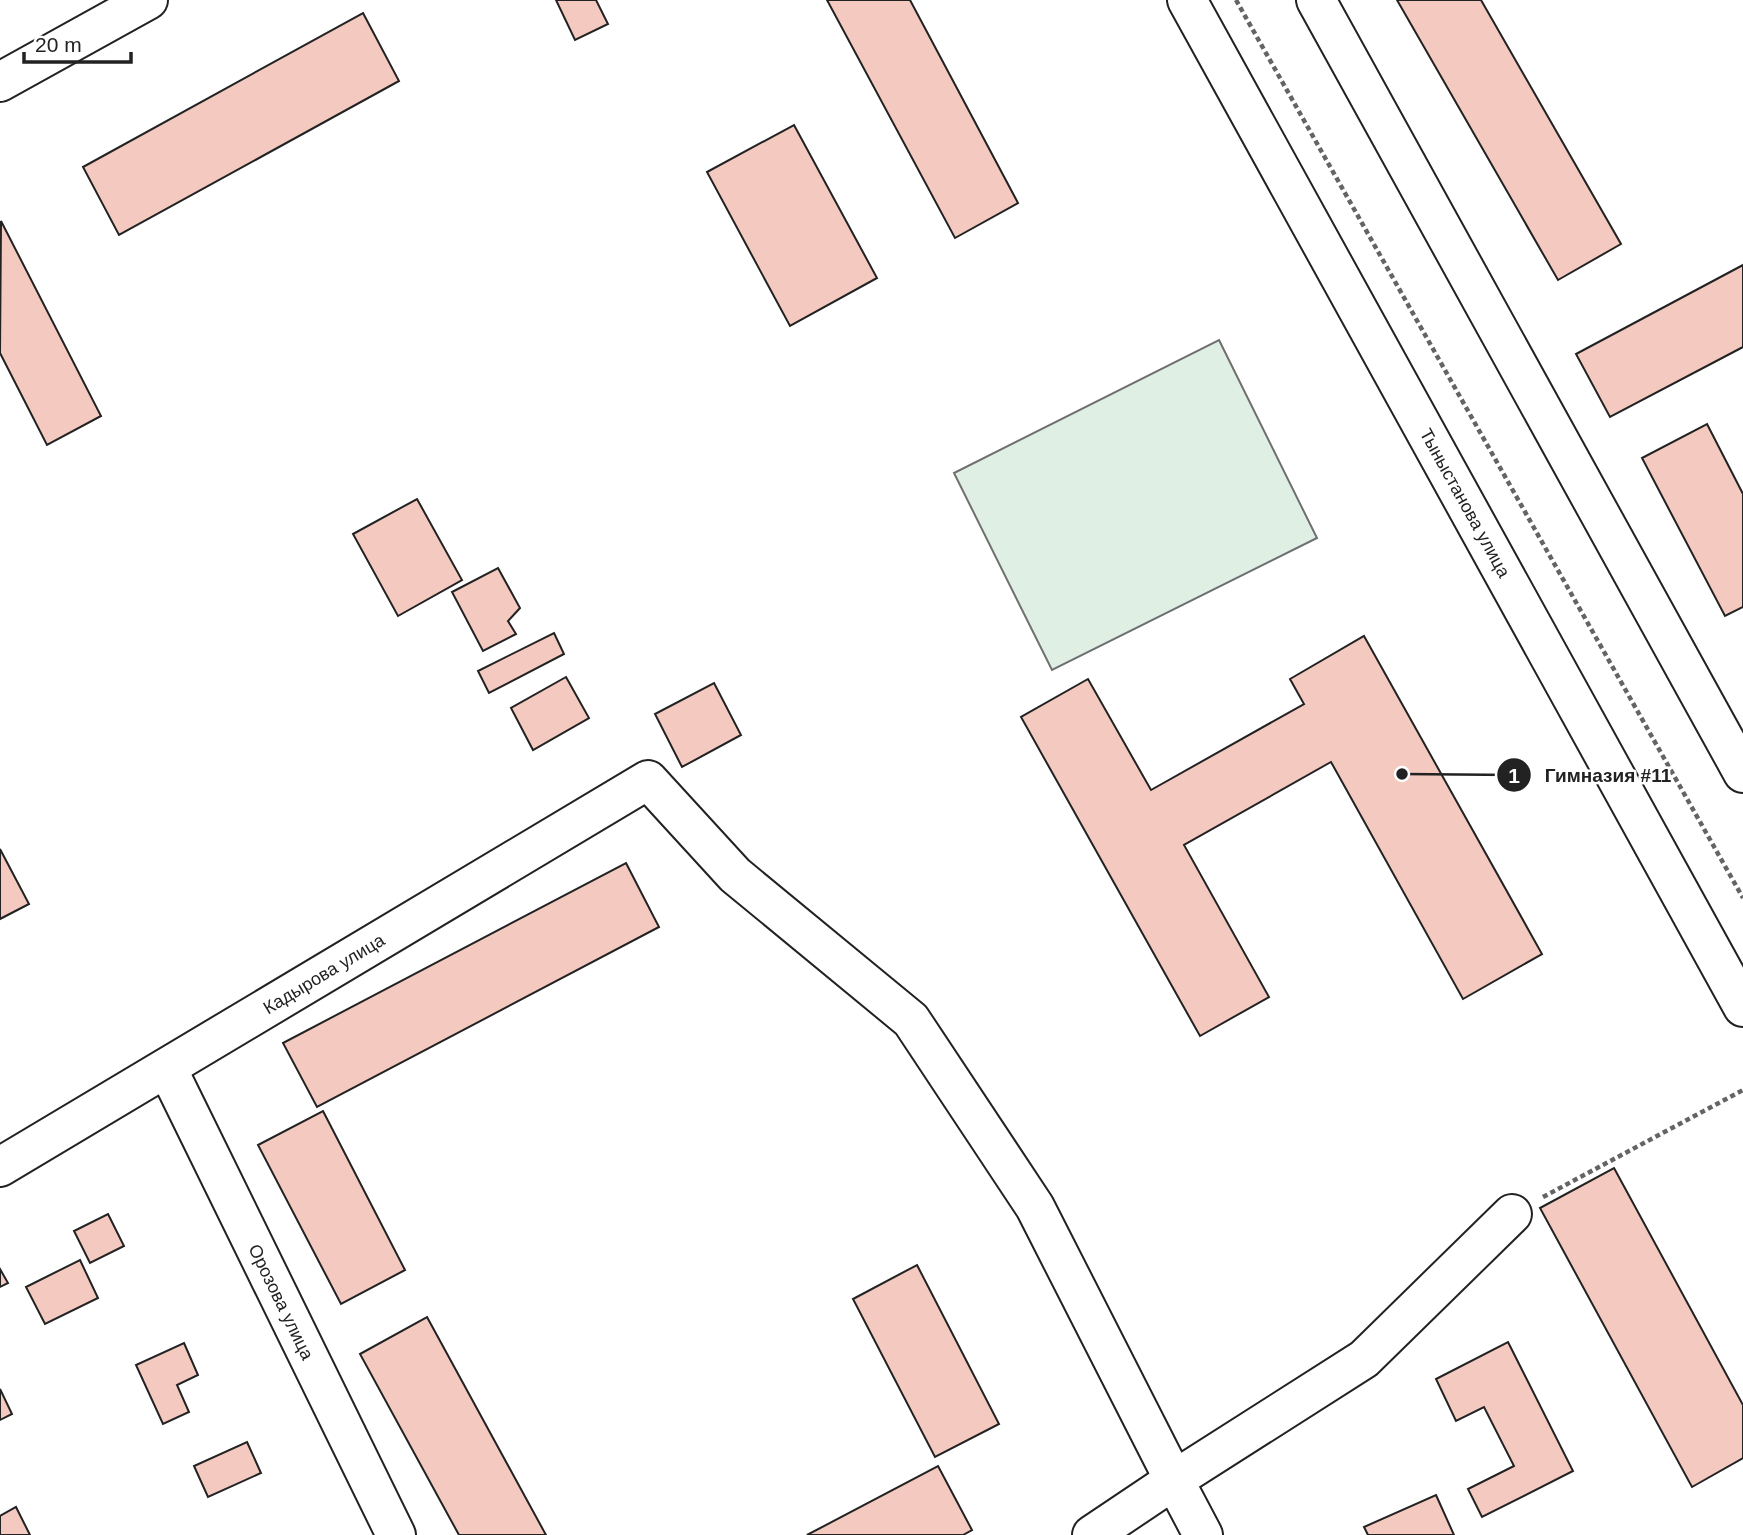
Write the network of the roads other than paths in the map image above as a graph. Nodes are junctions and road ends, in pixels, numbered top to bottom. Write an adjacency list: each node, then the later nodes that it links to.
1 (148, 0): 4 (street)
2 (1187, 0): 6 (street, Тыныстанова улица)
3 (1316, 0): 5 (street)
4 (0, 82)
5 (1743, 773)
6 (1743, 1007)
7 (167, 1068): 8 (street, Кадырова улица); 10 (street, Кадырова улица); 11 (street, Орозова улица)
8 (0, 1167)
9 (1512, 1214): 10 (street)
10 (1174, 1480): 12 (street); 13 (street)
11 (396, 1535)
12 (1092, 1535)
13 (1203, 1535)

